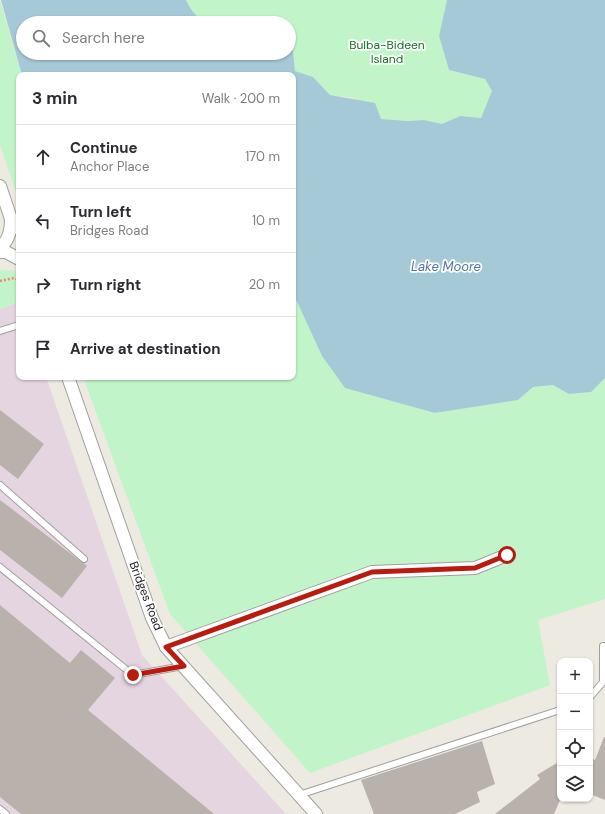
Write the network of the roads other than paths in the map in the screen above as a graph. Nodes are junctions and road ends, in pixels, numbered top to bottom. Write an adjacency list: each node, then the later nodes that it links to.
1 (0, 186): 2 (street)
2 (11, 219): 3 (street); 4 (street)
3 (16, 226)
4 (0, 247)
5 (0, 252): 6 (street)
6 (16, 257)
7 (16, 326): 8 (lane)
8 (0, 331)
9 (69, 380): 15 (street, Bridges Road)
10 (0, 485): 12 (lane)
11 (507, 555): 15 (street)
12 (84, 558)
13 (0, 567): 16 (lane)
14 (603, 646): 17 (lane)
15 (166, 647): 16 (street, Bridges Road)
16 (184, 666): 19 (street, Bridges Road)
17 (593, 694)
18 (557, 711): 19 (lane)
19 (299, 795): 22 (street, Bridges Road)
20 (0, 809): 21 (lane)
21 (6, 814)
22 (316, 814)

